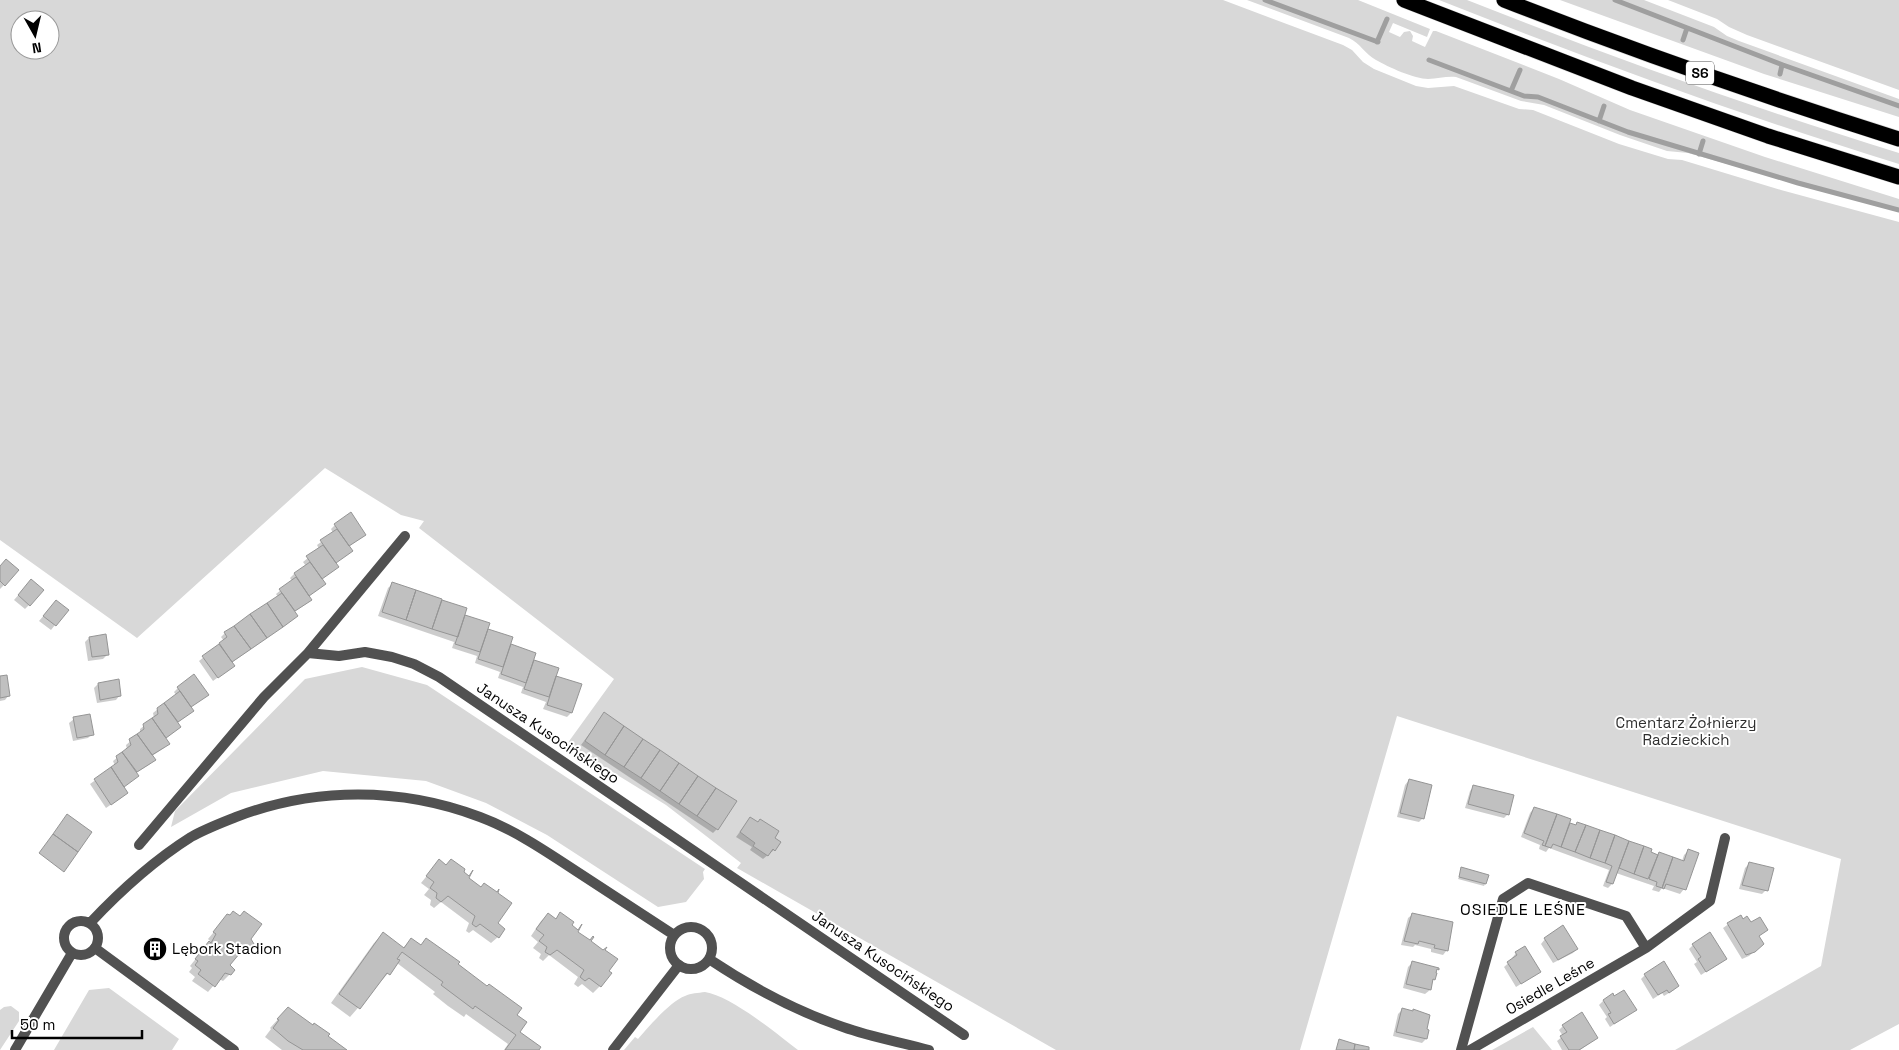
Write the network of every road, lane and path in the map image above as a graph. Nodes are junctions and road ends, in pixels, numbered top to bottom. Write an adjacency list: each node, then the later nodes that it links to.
1 (1404, 0): 4 (highway, S6)
2 (1504, 0): 3 (highway, S6)
3 (1899, 139)
4 (1899, 177)
5 (405, 536): 6 (street)
6 (308, 653): 8 (street); 16 (street, Janusza Kusocińskiego)
7 (1725, 838): 12 (street, Osiedle Leśne)
8 (139, 845)
9 (90, 923): 10 (street); 11 (street); 13 (street)
10 (674, 935): 14 (street); 15 (street)
11 (96, 948): 13 (street); 18 (street)
12 (1646, 948): 21 (street); 22 (street, Osiedle Leśne)
13 (72, 952): 17 (street)
14 (709, 959): 15 (street); 20 (street)
15 (679, 965): 19 (street)
16 (964, 1035)
17 (15, 1050)
18 (234, 1050)
19 (613, 1050)
20 (929, 1050)
21 (1462, 1050)
22 (1470, 1050)

